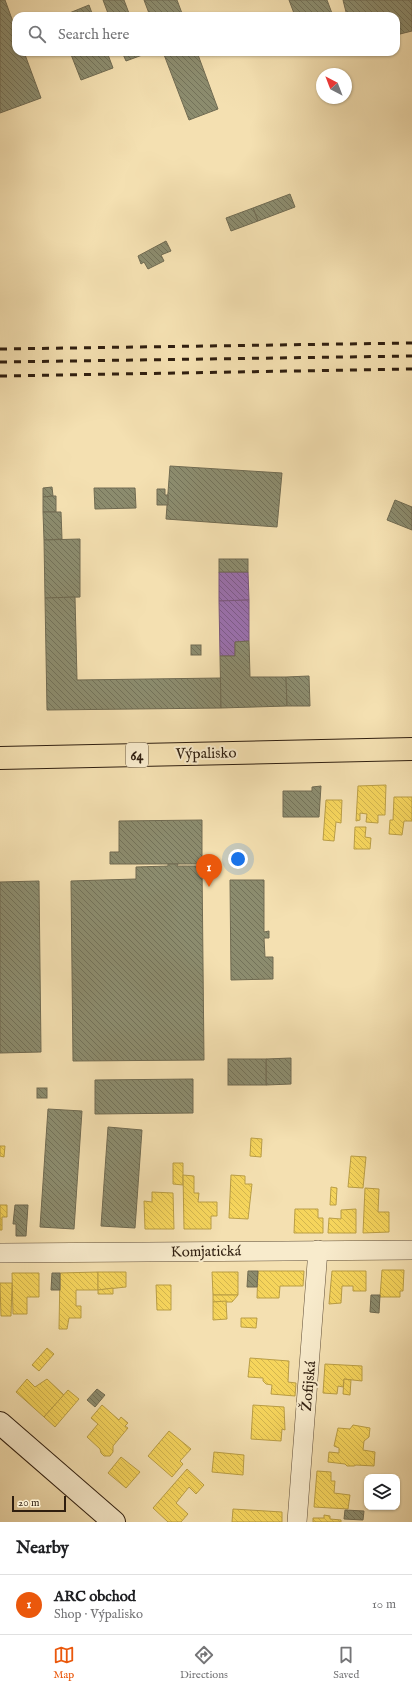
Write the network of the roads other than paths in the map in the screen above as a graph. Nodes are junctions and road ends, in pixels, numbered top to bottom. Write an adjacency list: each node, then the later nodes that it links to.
1 (412, 749): 2 (main road, Výpalisko / 64)
2 (0, 758)
3 (318, 1250): 4 (street, Komjatická); 5 (street, Komjatická); 8 (street, Žofijská)
4 (412, 1250)
5 (0, 1254)
6 (0, 1423): 7 (main road)
7 (114, 1522)
8 (297, 1522)

